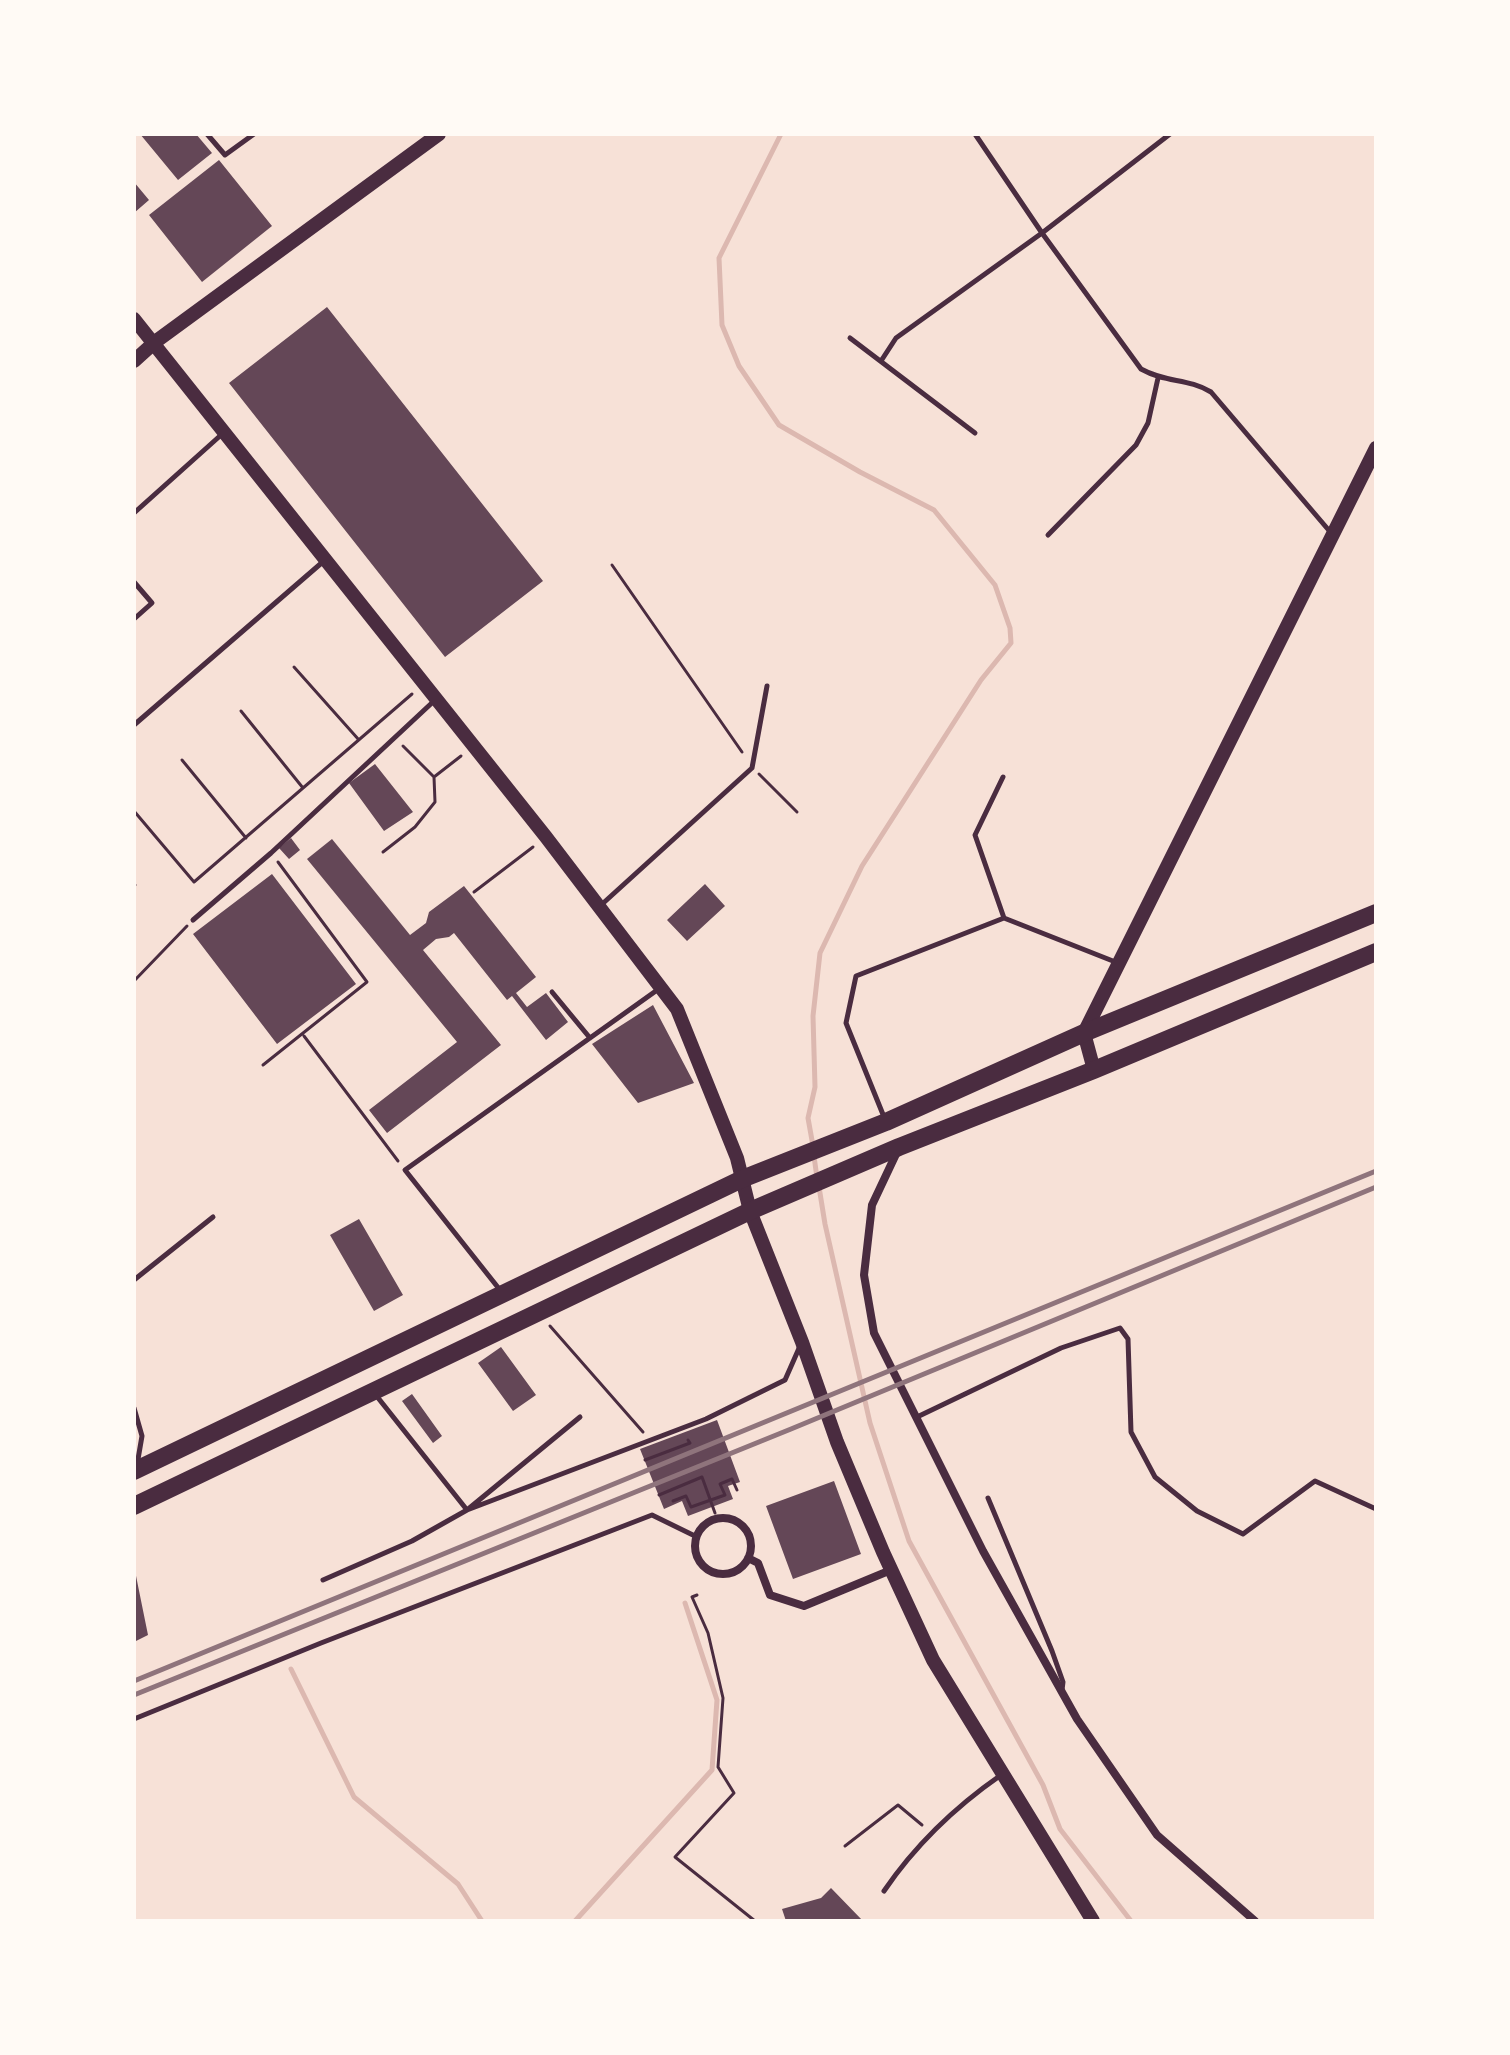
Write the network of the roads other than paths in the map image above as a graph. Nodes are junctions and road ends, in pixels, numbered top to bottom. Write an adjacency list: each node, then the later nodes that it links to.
1 (207, 134): 2 (lane)
2 (254, 134)
3 (975, 134): 6 (lane)
4 (1170, 134): 6 (lane)
5 (436, 135): 9 (street)
6 (1042, 233): 11 (lane); 12 (lane)
7 (134, 319): 9 (street)
8 (850, 338): 11 (lane)
9 (155, 342): 10 (street); 13 (street)
10 (134, 361)
11 (881, 361): 14 (lane)
12 (1158, 378): 17 (lane); 18 (lane)
13 (225, 431): 16 (lane); 19 (street)
14 (975, 433)
15 (1376, 448): 18 (street)
16 (134, 513)
17 (1048, 535)
18 (1333, 535): 31 (street)
19 (326, 559): 23 (street); 24 (lane)
20 (134, 582): 21 (lane)
21 (134, 619)
22 (767, 686): 26 (lane)
23 (436, 699): 26 (street); 29 (lane)
24 (134, 725)
25 (1003, 777): 28 (lane)
26 (600, 906): 32 (street)
27 (1376, 913): 34 (main road)
28 (1004, 918): 31 (lane); 37 (lane)
29 (193, 920)
30 (1376, 952): 36 (main road)
31 (1119, 963): 34 (street)
32 (661, 987): 35 (lane); 39 (street)
33 (552, 992): 35 (lane)
34 (1084, 1033): 36 (street); 37 (main road)
35 (590, 1038): 43 (lane)
36 (1094, 1070): 38 (main road)
37 (886, 1122): 39 (main road)
38 (899, 1147): 40 (main road); 48 (street)
39 (742, 1179): 40 (street); 43 (main road)
40 (750, 1211): 44 (street); 45 (main road)
41 (213, 1217): 42 (lane)
42 (134, 1280)
43 (503, 1294): 49 (main road)
44 (802, 1342): 53 (lane); 56 (street)
45 (372, 1390): 51 (main road); 53 (lane)
46 (134, 1408): 49 (lane)
47 (580, 1417): 53 (lane)
48 (917, 1417): 52 (lane); 58 (street)
49 (135, 1471)
50 (988, 1498): 58 (lane)
51 (134, 1506)
52 (1376, 1509)
53 (467, 1510): 57 (lane)
54 (697, 1537): 55 (street); 55 (street); 59 (lane)
55 (748, 1558): 56 (street)
56 (891, 1570): 60 (street)
57 (323, 1580)
58 (1062, 1692): 63 (street)
59 (134, 1719)
60 (1002, 1774): 61 (lane); 62 (street)
61 (884, 1891)
62 (1093, 1921)
63 (1255, 1921)

